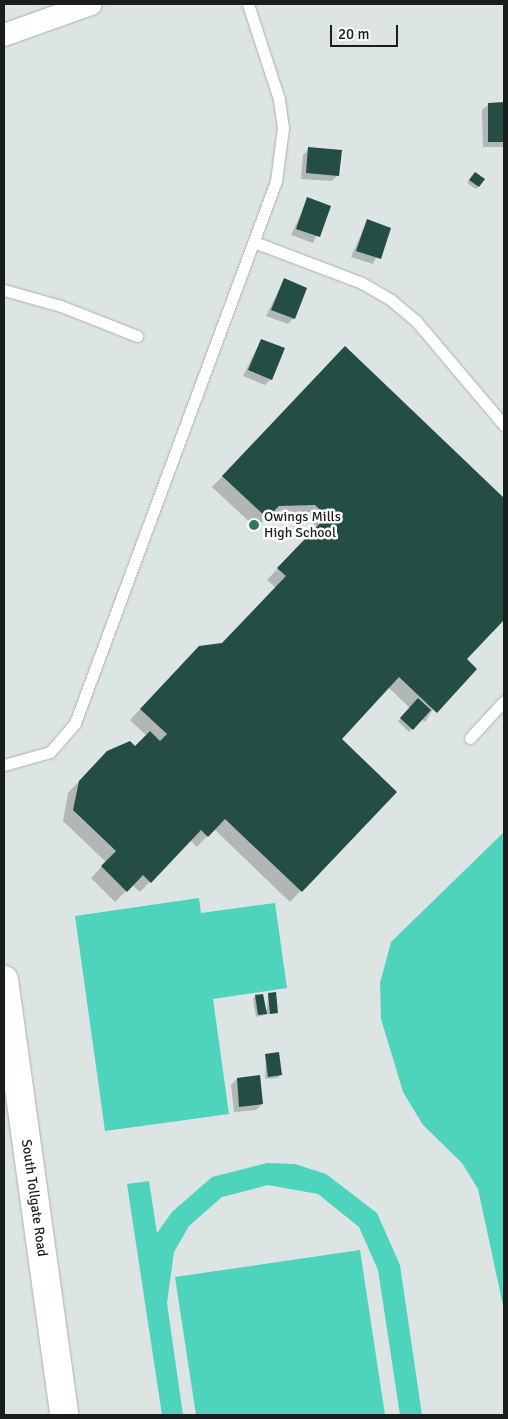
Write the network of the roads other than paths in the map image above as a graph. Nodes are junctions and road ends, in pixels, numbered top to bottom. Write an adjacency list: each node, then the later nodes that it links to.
1 (92, 4): 3 (street)
2 (248, 4): 4 (lane)
3 (4, 35)
4 (254, 242): 7 (lane); 10 (lane)
5 (4, 290): 6 (lane)
6 (137, 336)
7 (504, 425)
8 (504, 701): 9 (lane)
9 (470, 738)
10 (4, 765)
11 (4, 980): 12 (street, South Tollgate Road)
12 (64, 1415)

